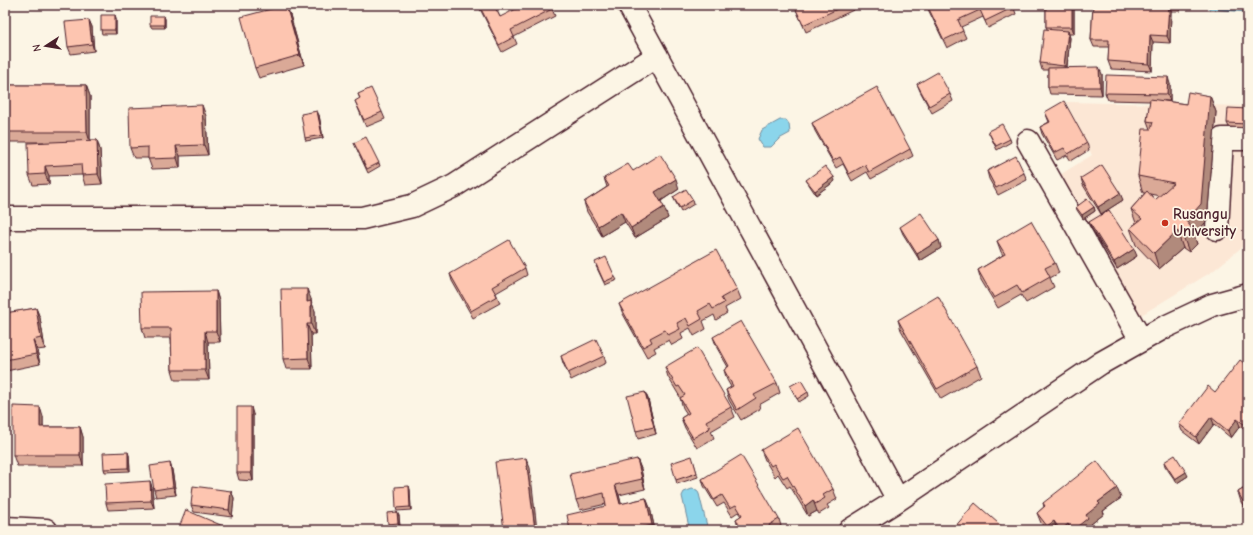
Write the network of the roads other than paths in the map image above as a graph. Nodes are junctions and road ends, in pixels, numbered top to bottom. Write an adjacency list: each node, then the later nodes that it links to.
1 (629, 5): 2 (street)
2 (657, 56): 5 (street); 9 (street)
3 (1248, 139): 6 (street)
4 (1028, 141): 8 (street)
5 (5, 218)
6 (1217, 229)
7 (1248, 295): 8 (street)
8 (1141, 340): 9 (street)
9 (898, 500): 12 (street)
10 (5, 528): 11 (street)
11 (46, 530)
12 (850, 530)

